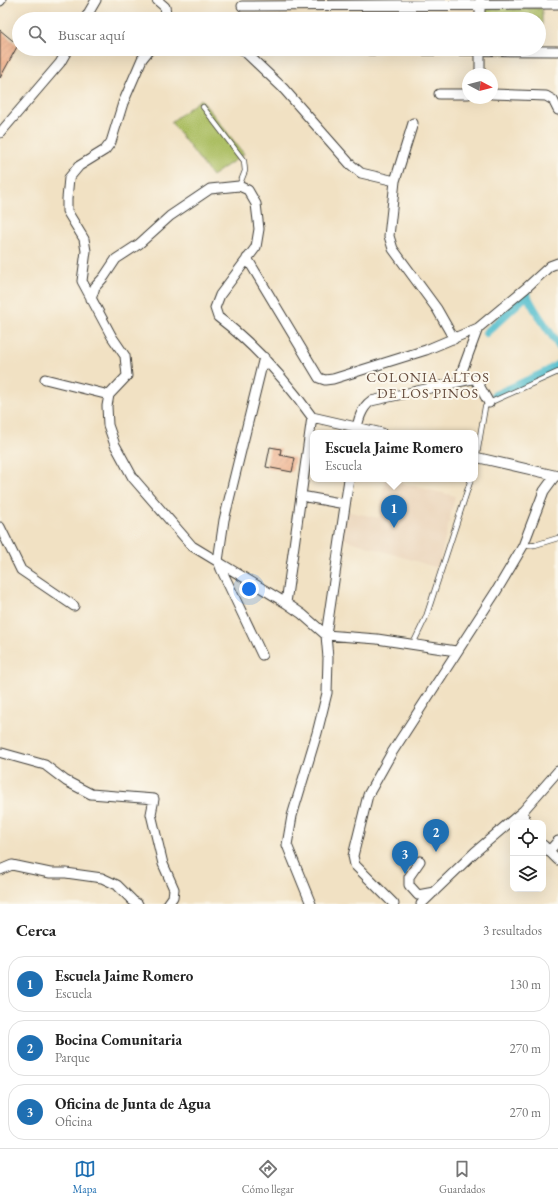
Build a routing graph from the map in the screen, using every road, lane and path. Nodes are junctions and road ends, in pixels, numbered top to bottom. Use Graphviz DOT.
graph roads {
  1 [pos="96,0"];
  2 [pos="157,0"];
  3 [pos="480,2"];
  4 [pos="558,4"];
  5 [pos="242,6"];
  6 [pos="89,12"];
  7 [pos="166,12"];
  8 [pos="546,51"];
  9 [pos="558,51"];
  10 [pos="64,56"];
  11 [pos="144,56"];
  12 [pos="249,56"];
  13 [pos="480,56"];
  14 [pos="480,68"];
  15 [pos="439,94"];
  16 [pos="462,94"];
  17 [pos="498,94"];
  18 [pos="204,107"];
  19 [pos="558,110"];
  20 [pos="413,123"];
  21 [pos="0,133"];
  22 [pos="395,181"];
  23 [pos="239,186"];
  24 [pos="247,258"];
  25 [pos="558,263"];
  26 [pos="91,299"];
  27 [pos="478,328"];
  28 [pos="454,340"];
  29 [pos="264,357"];
  30 [pos="558,372"];
  31 [pos="46,379"];
  32 [pos="458,382"];
  33 [pos="109,395"];
  34 [pos="488,403"];
  35 [pos="312,417"];
  36 [pos="310,430"];
  37 [pos="357,430"];
  38 [pos="310,431"];
  39 [pos="478,449"];
  40 [pos="478,461"];
  41 [pos="557,476"];
  42 [pos="349,482"];
  43 [pos="470,482"];
  44 [pos="301,496"];
  45 [pos="346,504"];
  46 [pos="0,527"];
  47 [pos="558,538"];
  48 [pos="523,546"];
  49 [pos="218,561"];
  50 [pos="286,603"];
  51 [pos="74,606"];
  52 [pos="326,635"];
  53 [pos="412,644"];
  54 [pos="456,651"];
  55 [pos="262,655"];
  56 [pos="2,753"];
  57 [pos="558,771"];
  58 [pos="523,811"];
  59 [pos="525,820"];
  60 [pos="558,841"];
  61 [pos="546,848"];
  62 [pos="420,860"];
  63 [pos="558,860"];
  64 [pos="0,870"];
  65 [pos="434,892"];
  66 [pos="138,904"];
  67 [pos="168,904"];
  68 [pos="311,904"];
  69 [pos="394,904"];
  70 [pos="422,904"];
  1 -- 6 [label="street"];
  2 -- 7 [label="street"];
  3 -- 4 [label="street"];
  3 -- 5 [label="street"];
  8 -- 9 [label="street"];
  10 -- 21 [label="street"];
  11 -- 26 [label="street"];
  12 -- 22 [label="street"];
  13 -- 14 [label="street"];
  15 -- 16 [label="street"];
  17 -- 19 [label="street"];
  18 -- 23 [label="lane"];
  20 -- 22 [label="street"];
  22 -- 28 [label="street"];
  23 -- 24 [label="street"];
  23 -- 26 [label="street"];
  24 -- 28 [label="street"];
  24 -- 29 [label="street"];
  25 -- 27 [label="street"];
  26 -- 33 [label="street"];
  27 -- 28 [label="street"];
  27 -- 32 [label="street"];
  29 -- 35 [label="street"];
  29 -- 49 [label="street"];
  30 -- 34 [label="lane"];
  31 -- 33 [label="street"];
  32 -- 34 [label="street"];
  32 -- 37 [label="street"];
  33 -- 49 [label="street"];
  34 -- 39 [label="lane"];
  35 -- 36 [label="street"];
  35 -- 37 [label="street"];
  38 -- 44 [label="street"];
  40 -- 41 [label="street"];
  41 -- 48 [label="street"];
  42 -- 45 [label="street"];
  43 -- 53 [label="lane"];
  44 -- 45 [label="street"];
  44 -- 50 [label="street"];
  45 -- 52 [label="street"];
  46 -- 51 [label="street"];
  47 -- 48 [label="lane"];
  48 -- 54 [label="street"];
  49 -- 50 [label="street"];
  49 -- 55 [label="street"];
  50 -- 52 [label="street"];
  52 -- 53 [label="street"];
  52 -- 68 [label="street"];
  53 -- 54 [label="street"];
  54 -- 69 [label="street"];
  56 -- 67 [label="street"];
  57 -- 58 [label="street"];
  58 -- 59 [label="street"];
  58 -- 65 [label="street"];
  60 -- 61 [label="street"];
  61 -- 63 [label="street"];
  62 -- 65 [label="street"];
  64 -- 66 [label="street"];
  65 -- 70 [label="street"];
}
